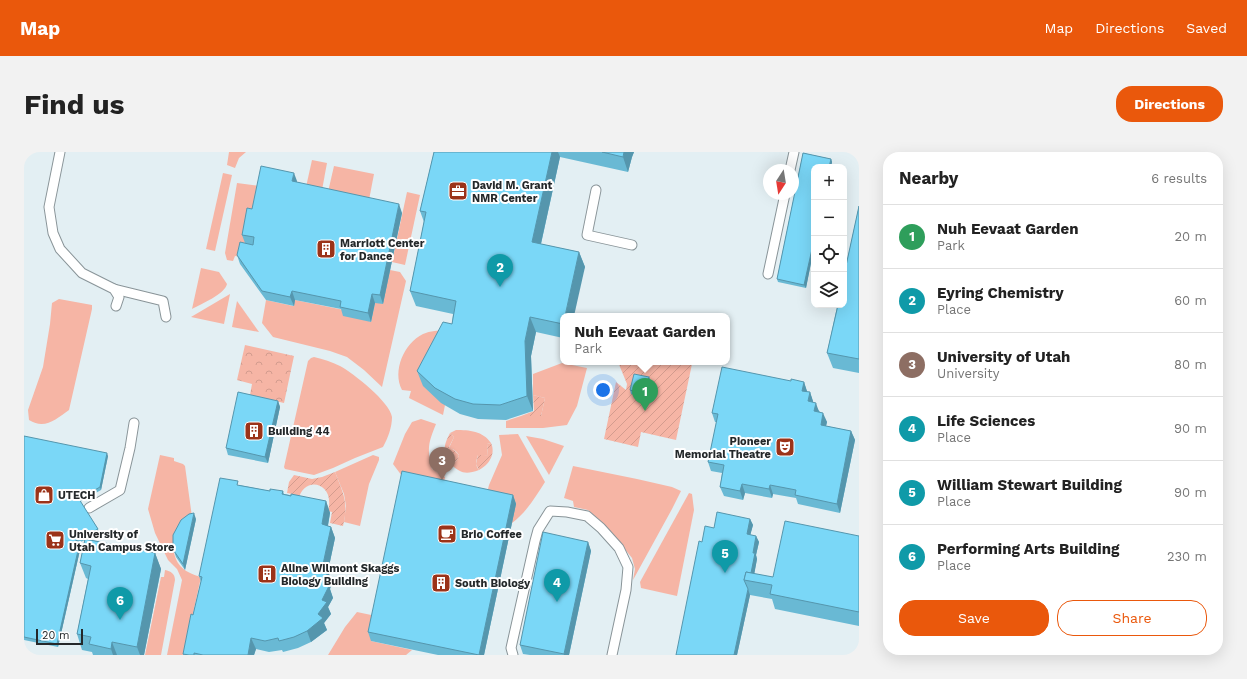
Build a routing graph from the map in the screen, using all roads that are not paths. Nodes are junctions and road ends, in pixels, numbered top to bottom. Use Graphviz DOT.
graph roads {
  1 [pos="60,152"];
  2 [pos="794,152"];
  3 [pos="791,164"];
  4 [pos="596,190"];
  5 [pos="784,200"];
  6 [pos="632,246"];
  7 [pos="768,274"];
  8 [pos="114,289"];
  9 [pos="116,306"];
  10 [pos="166,317"];
  11 [pos="134,423"];
  12 [pos="89,508"];
  13 [pos="513,655"];
  14 [pos="612,655"];
  1 -- 8 [label="lane"];
  2 -- 3 [label="lane"];
  4 -- 6 [label="lane"];
  5 -- 7 [label="lane"];
  8 -- 9 [label="lane"];
  8 -- 10 [label="lane"];
  11 -- 12 [label="lane"];
  13 -- 14 [label="lane"];
}
